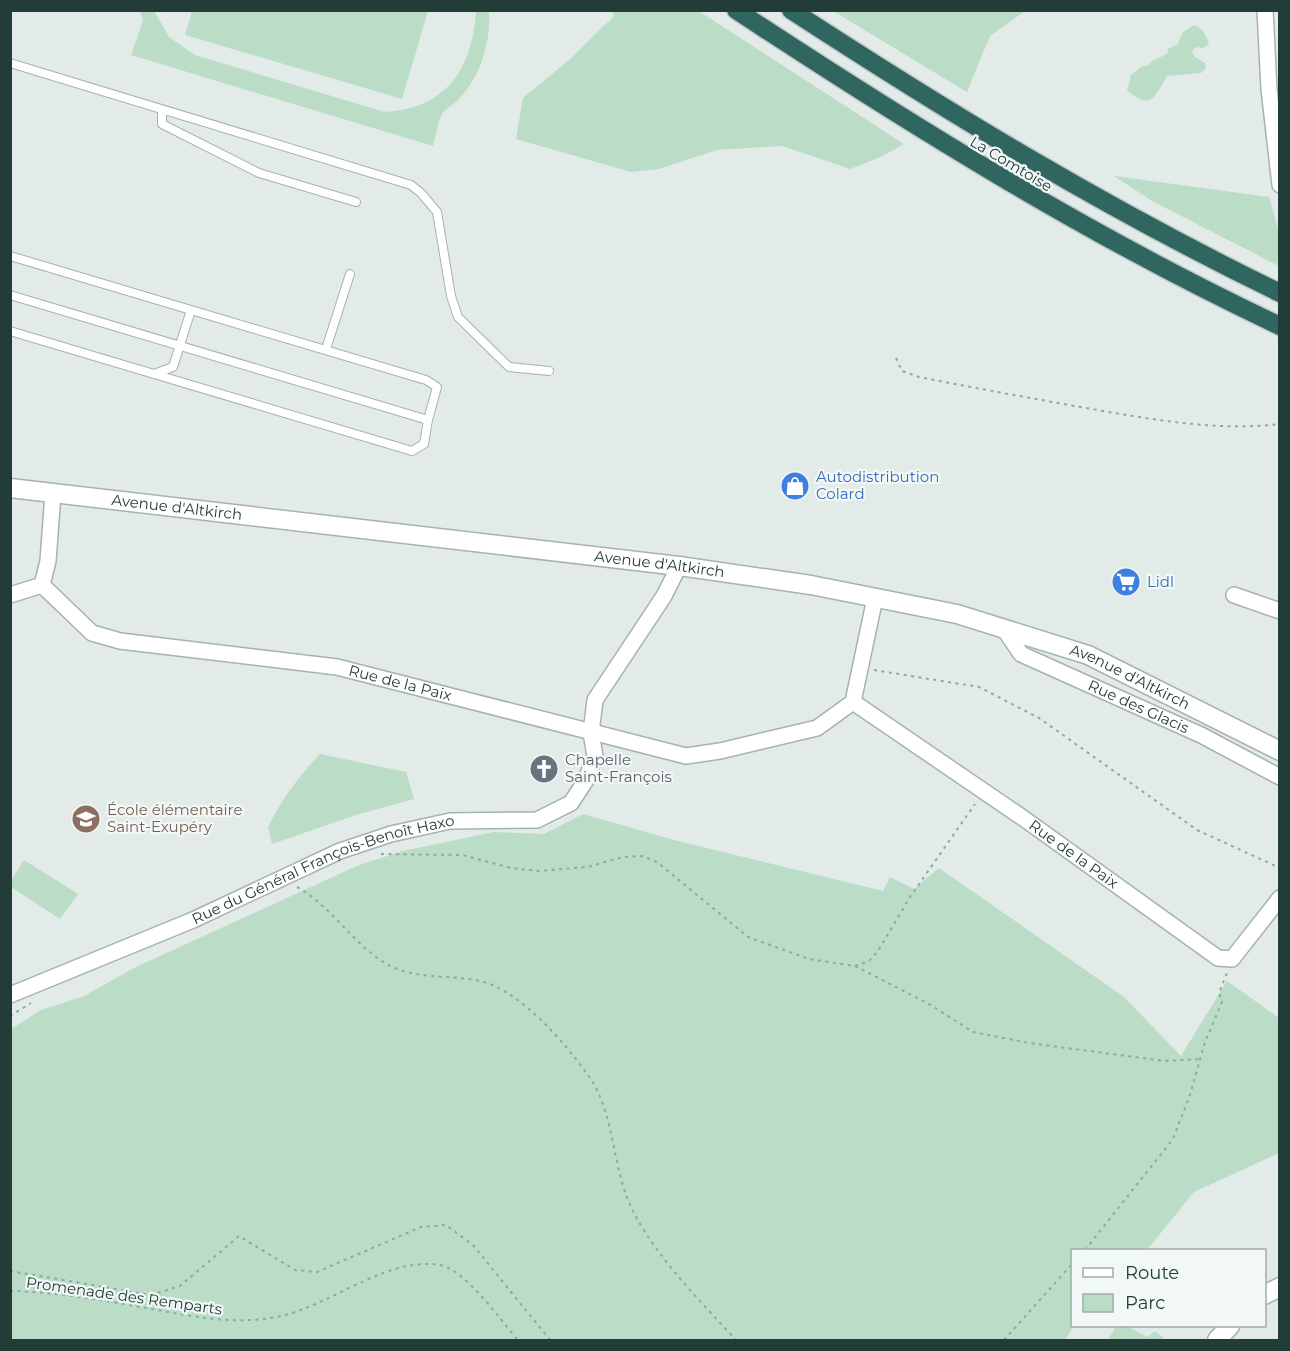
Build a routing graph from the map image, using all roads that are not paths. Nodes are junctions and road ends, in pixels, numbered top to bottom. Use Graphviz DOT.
graph roads {
  1 [pos="736,10"];
  2 [pos="791,10"];
  3 [pos="1265,10"];
  4 [pos="10,63"];
  5 [pos="162,110"];
  6 [pos="1280,184"];
  7 [pos="356,201"];
  8 [pos="10,256"];
  9 [pos="350,274"];
  10 [pos="1280,293"];
  11 [pos="10,295"];
  12 [pos="191,310"];
  13 [pos="1280,326"];
  14 [pos="10,331"];
  15 [pos="180,345"];
  16 [pos="326,349"];
  17 [pos="549,371"];
  18 [pos="154,374"];
  19 [pos="428,420"];
  20 [pos="10,488"];
  21 [pos="53,494"];
  22 [pos="679,566"];
  23 [pos="42,585"];
  24 [pos="10,595"];
  25 [pos="1234,596"];
  26 [pos="875,598"];
  27 [pos="1280,611"];
  28 [pos="1004,629"];
  29 [pos="853,702"];
  30 [pos="591,733"];
  31 [pos="1280,751"];
  32 [pos="1280,777"];
  33 [pos="1280,898"];
  34 [pos="10,995"];
  35 [pos="1280,1287"];
  36 [pos="1266,1294"];
  37 [pos="1229,1327"];
  38 [pos="1217,1341"];
  1 -- 13 [label="highway, La Comtoise"];
  2 -- 10 [label="highway, La Comtoise"];
  3 -- 6 [label="street"];
  4 -- 5 [label="lane"];
  5 -- 7 [label="lane"];
  5 -- 17 [label="lane"];
  8 -- 12 [label="lane"];
  9 -- 16 [label="lane"];
  11 -- 15 [label="lane"];
  12 -- 15 [label="lane"];
  12 -- 16 [label="lane"];
  14 -- 18 [label="lane"];
  15 -- 18 [label="lane"];
  15 -- 19 [label="lane"];
  16 -- 19 [label="lane"];
  18 -- 19 [label="lane"];
  20 -- 21 [label="street, Avenue d'Altkirch"];
  21 -- 22 [label="street, Avenue d'Altkirch"];
  21 -- 23 [label="street"];
  22 -- 26 [label="street, Avenue d'Altkirch"];
  22 -- 30 [label="street, Rue du Général François-Benoît Haxo"];
  23 -- 24 [label="street"];
  23 -- 30 [label="street, Rue de la Paix"];
  25 -- 27 [label="street"];
  26 -- 28 [label="street, Avenue d'Altkirch"];
  26 -- 29 [label="street"];
  28 -- 31 [label="street, Avenue d'Altkirch"];
  28 -- 32 [label="street, Rue des Glacis"];
  29 -- 30 [label="street, Rue de la Paix"];
  29 -- 33 [label="street, Rue de la Paix"];
  30 -- 34 [label="street, Rue du Général François-Benoît Haxo"];
  35 -- 36 [label="street"];
  37 -- 38 [label="street"];
}
